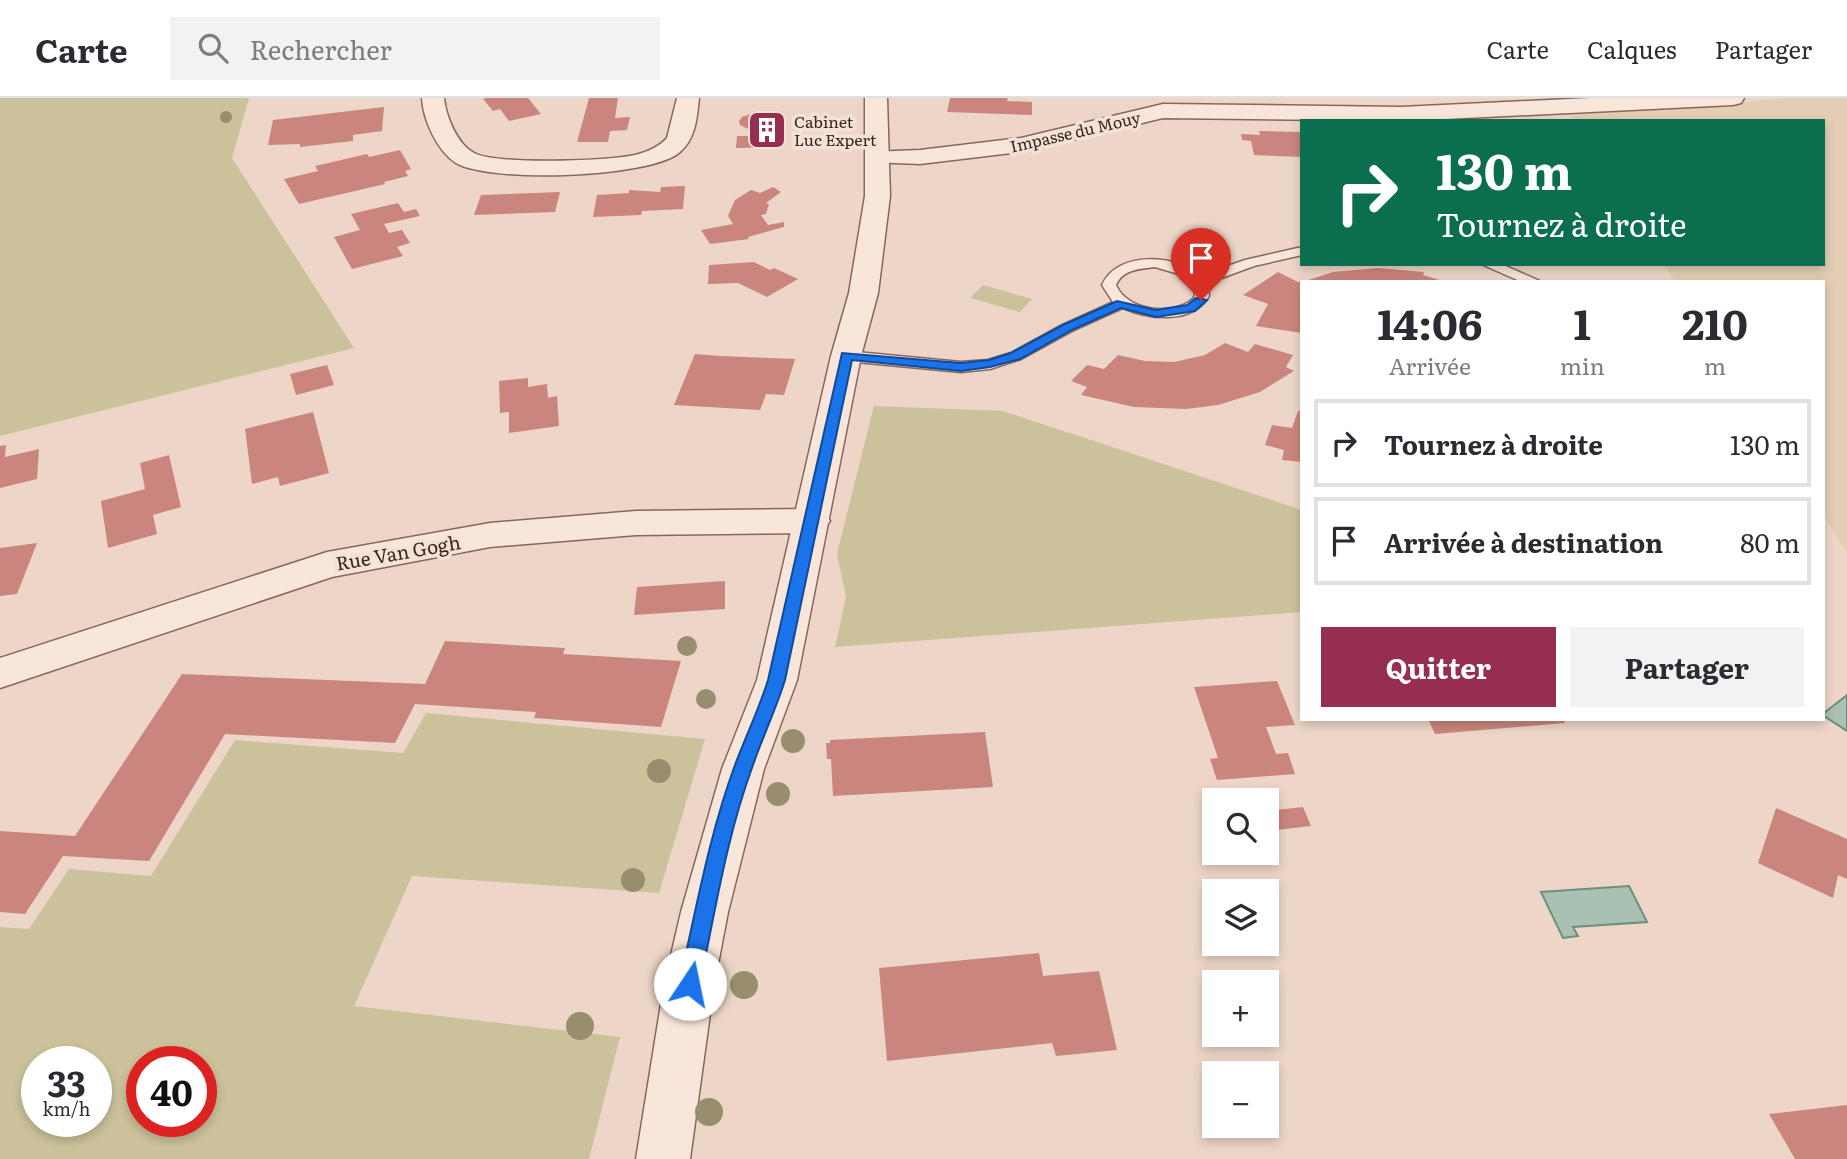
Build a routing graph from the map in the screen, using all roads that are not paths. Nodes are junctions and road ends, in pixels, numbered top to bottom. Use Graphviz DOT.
graph roads {
  1 [pos="433,98"];
  2 [pos="688,98"];
  3 [pos="876,98"];
  4 [pos="1733,98"];
  5 [pos="879,157"];
  6 [pos="1300,251"];
  7 [pos="1493,266"];
  8 [pos="1530,280"];
  9 [pos="1199,281"];
  10 [pos="1121,304"];
  11 [pos="846,356"];
  12 [pos="812,521"];
  13 [pos="0,673"];
  14 [pos="663,1159"];
  1 -- 2 [label="street"];
  3 -- 5 [label="street"];
  4 -- 5 [label="street, Impasse du Mouy"];
  5 -- 11 [label="street"];
  6 -- 9 [label="lane"];
  7 -- 8 [label="lane"];
  9 -- 10 [label="lane"];
  9 -- 10 [label="lane"];
  10 -- 11 [label="lane"];
  11 -- 12 [label="street"];
  12 -- 13 [label="street, Rue Van Gogh"];
  12 -- 14 [label="street"];
}
